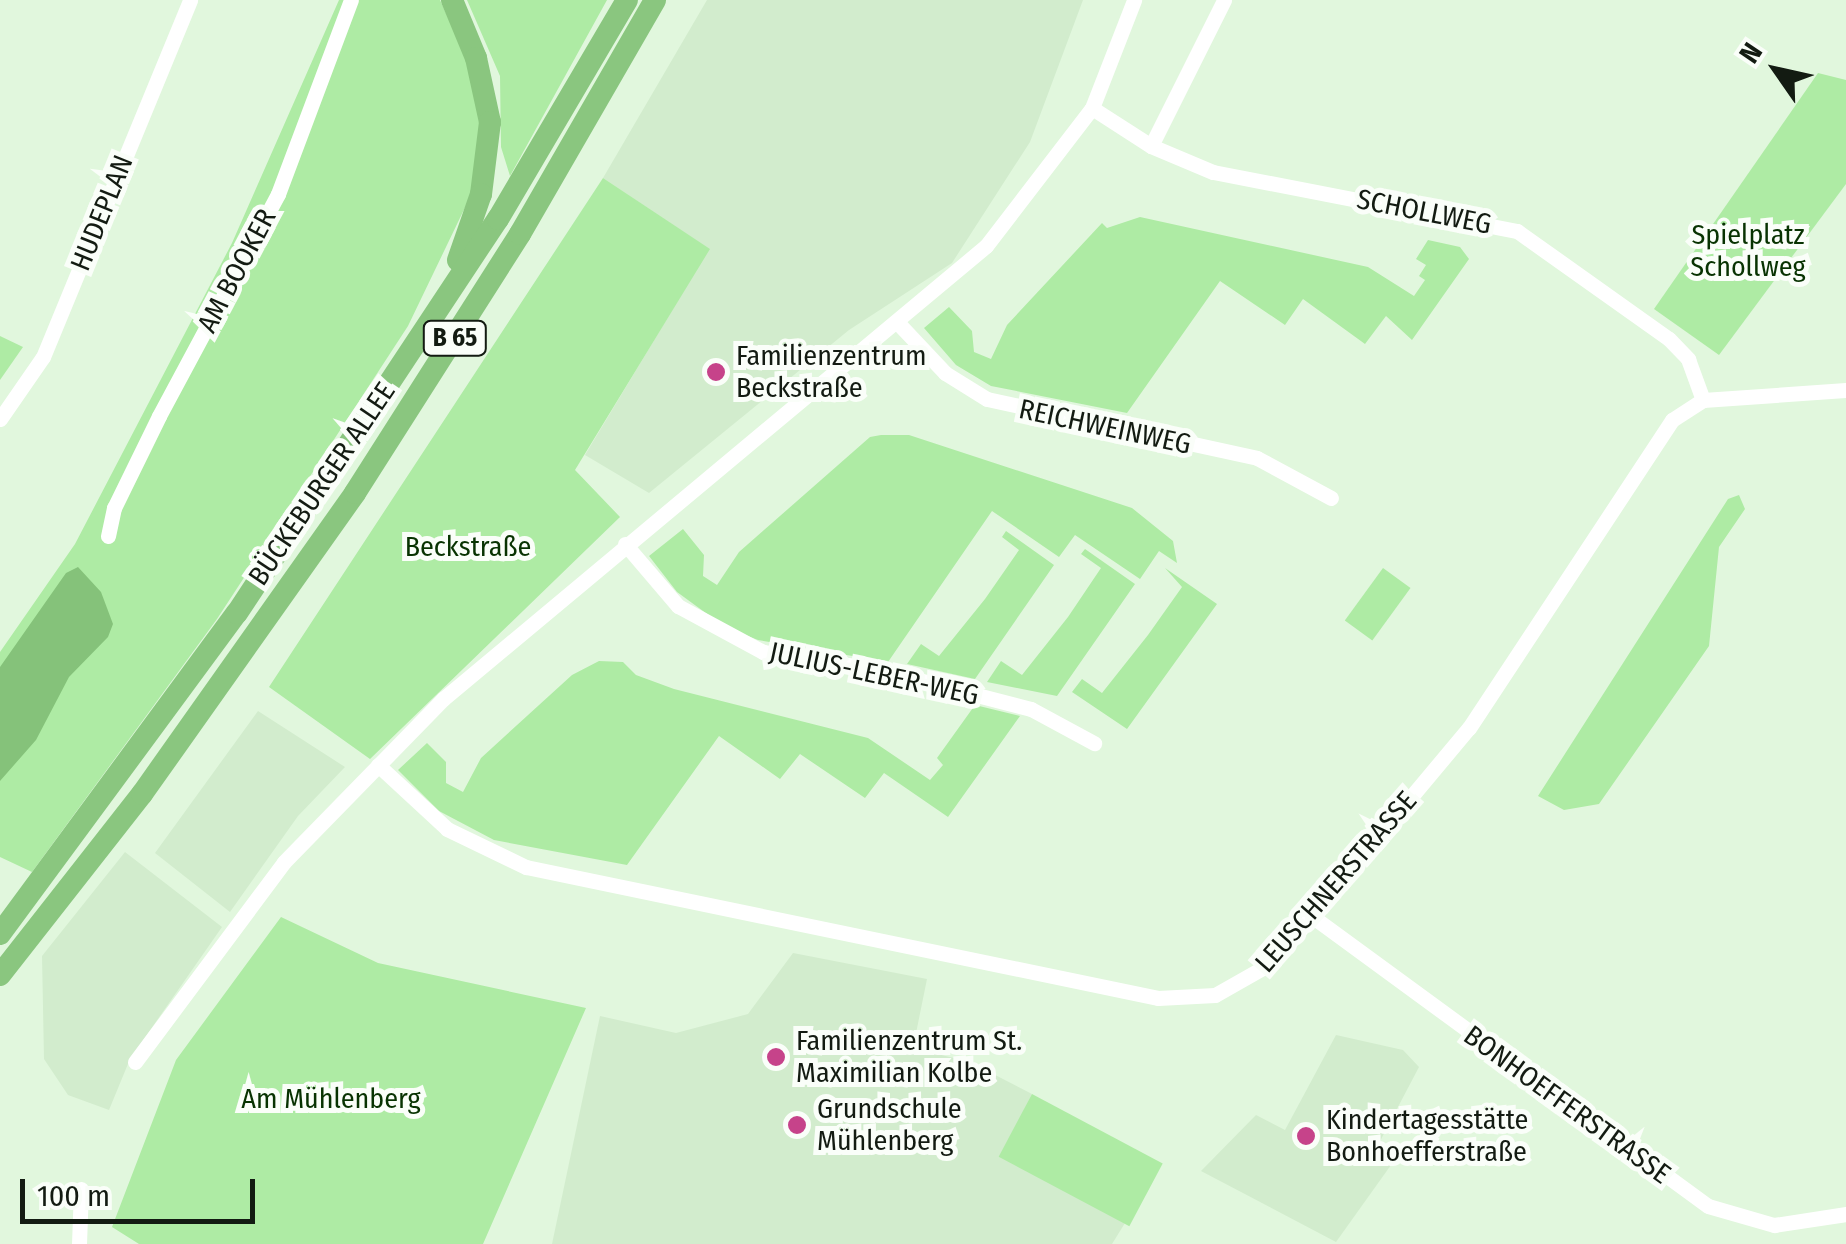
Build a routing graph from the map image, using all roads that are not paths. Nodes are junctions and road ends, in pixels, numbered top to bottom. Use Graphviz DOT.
graph roads {
  1 [pos="190,0"];
  2 [pos="352,0"];
  3 [pos="452,0"];
  4 [pos="627,0"];
  5 [pos="656,0"];
  6 [pos="1134,0"];
  7 [pos="1224,0"];
  8 [pos="1092,108"];
  9 [pos="1151,146"];
  10 [pos="898,322"];
  11 [pos="429,326"];
  12 [pos="1846,390"];
  13 [pos="1703,400"];
  14 [pos="0,419"];
  15 [pos="1331,498"];
  16 [pos="108,536"];
  17 [pos="625,544"];
  18 [pos="1094,743"];
  19 [pos="378,765"];
  20 [pos="1313,917"];
  21 [pos="0,934"];
  22 [pos="0,975"];
  23 [pos="135,1062"];
  24 [pos="81,1189"];
  25 [pos="1846,1214"];
  26 [pos="79,1242"];
  1 -- 14 [label="street, HUDEPLAN"];
  2 -- 16 [label="street, AM BOOKER"];
  3 -- 11 [label="highway"];
  4 -- 11 [label="highway, BÜCKEBURGER ALLEE / B 65"];
  5 -- 22 [label="highway, BÜCKEBURGER ALLEE / B 65"];
  6 -- 8 [label="street"];
  7 -- 9 [label="street"];
  8 -- 9 [label="street, SCHOLLWEG"];
  8 -- 10 [label="street"];
  9 -- 13 [label="street, SCHOLLWEG"];
  10 -- 15 [label="street, REICHWEINWEG"];
  10 -- 17 [label="street"];
  11 -- 21 [label="highway, BÜCKEBURGER ALLEE / B 65"];
  12 -- 13 [label="street"];
  13 -- 20 [label="street, LEUSCHNERSTRASSE"];
  17 -- 18 [label="street, JULIUS-LEBER-WEG"];
  17 -- 19 [label="street"];
  19 -- 20 [label="street, LEUSCHNERSTRASSE"];
  19 -- 23 [label="street"];
  20 -- 25 [label="street, BONHOEFFERSTRASSE"];
  24 -- 26 [label="street"];
}
